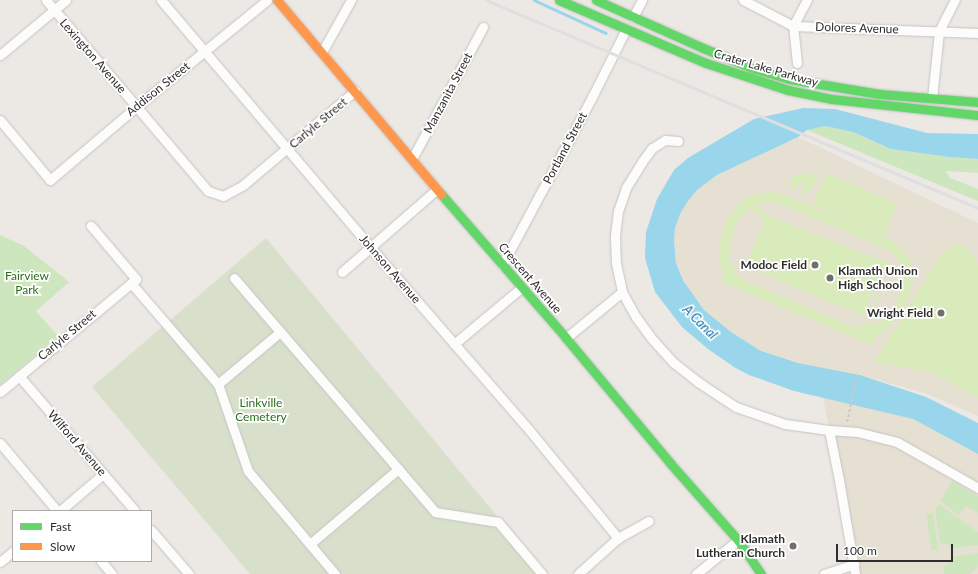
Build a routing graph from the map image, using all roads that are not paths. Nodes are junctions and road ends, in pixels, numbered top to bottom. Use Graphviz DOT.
graph roads {
  1 [pos="46,0"];
  2 [pos="66,0"];
  3 [pos="161,0"];
  4 [pos="267,0"];
  5 [pos="277,0"];
  6 [pos="350,0"];
  7 [pos="559,0"];
  8 [pos="596,0"];
  9 [pos="642,0"];
  10 [pos="742,0"];
  11 [pos="807,0"];
  12 [pos="955,0"];
  13 [pos="54,10"];
  14 [pos="633,17"];
  15 [pos="793,26"];
  16 [pos="483,27"];
  17 [pos="626,29"];
  18 [pos="939,31"];
  19 [pos="978,33"];
  20 [pos="703,48"];
  21 [pos="204,52"];
  22 [pos="322,52"];
  23 [pos="0,55"];
  24 [pos="797,63"];
  25 [pos="355,91"];
  26 [pos="932,98"];
  27 [pos="978,102"];
  28 [pos="136,107"];
  29 [pos="978,115"];
  30 [pos="0,120"];
  31 [pos="678,141"];
  32 [pos="287,148"];
  33 [pos="412,160"];
  34 [pos="437,189"];
  35 [pos="223,196"];
  36 [pos="91,226"];
  37 [pos="371,248"];
  38 [pos="502,265"];
  39 [pos="342,272"];
  40 [pos="234,278"];
  41 [pos="133,281"];
  42 [pos="521,288"];
  43 [pos="622,292"];
  44 [pos="280,332"];
  45 [pos="566,338"];
  46 [pos="454,344"];
  47 [pos="19,376"];
  48 [pos="218,384"];
  49 [pos="0,392"];
  50 [pos="829,430"];
  51 [pos="0,443"];
  52 [pos="398,469"];
  53 [pos="103,474"];
  54 [pos="978,488"];
  55 [pos="57,510"];
  56 [pos="59,510"];
  57 [pos="134,510"];
  58 [pos="649,521"];
  59 [pos="152,531"];
  60 [pos="618,538"];
  61 [pos="738,540"];
  62 [pos="310,544"];
  63 [pos="12,552"];
  64 [pos="0,562"];
  65 [pos="102,562"];
  66 [pos="854,569"];
  67 [pos="185,573"];
  68 [pos="112,574"];
  69 [pos="335,574"];
  70 [pos="542,574"];
  71 [pos="578,574"];
  72 [pos="696,574"];
  73 [pos="761,574"];
  74 [pos="824,574"];
  1 -- 13 [label="street, Lexington Avenue"];
  2 -- 13 [label="street"];
  3 -- 21 [label="street, Johnson Avenue"];
  4 -- 21 [label="street, Addison Street"];
  5 -- 22 [label="main road, Crescent Avenue"];
  6 -- 22 [label="street"];
  7 -- 17 [label="main road, Crater Lake Parkway"];
  8 -- 14 [label="main road, Crater Lake Parkway"];
  9 -- 14 [label="street"];
  10 -- 15 [label="street, Dolores Avenue"];
  11 -- 15 [label="street"];
  12 -- 18 [label="street"];
  13 -- 23 [label="street"];
  13 -- 28 [label="street, Lexington Avenue"];
  14 -- 20 [label="main road, Crater Lake Parkway"];
  15 -- 18 [label="street, Dolores Avenue"];
  15 -- 24 [label="street"];
  16 -- 33 [label="street, Manzanita Street"];
  17 -- 20 [label="main road"];
  17 -- 29 [label="main road, Crater Lake Parkway"];
  17 -- 38 [label="street, Portland Street"];
  18 -- 19 [label="street, Dolores Avenue"];
  18 -- 26 [label="street"];
  20 -- 26 [label="main road, Crater Lake Parkway"];
  21 -- 28 [label="street, Addison Street"];
  21 -- 32 [label="street, Johnson Avenue"];
  22 -- 25 [label="main road, Crescent Avenue"];
  25 -- 32 [label="street, Carlyle Street"];
  25 -- 33 [label="main road, Crescent Avenue"];
  26 -- 27 [label="main road, Crater Lake Parkway"];
  28 -- 30 [label="street, Addison Street"];
  28 -- 35 [label="street, Lexington Avenue"];
  31 -- 43 [label="street"];
  32 -- 35 [label="street, Carlyle Street"];
  32 -- 37 [label="street, Johnson Avenue"];
  33 -- 34 [label="main road, Crescent Avenue"];
  34 -- 37 [label="street"];
  34 -- 38 [label="main road, Crescent Avenue"];
  36 -- 41 [label="street"];
  37 -- 39 [label="street"];
  37 -- 46 [label="street, Johnson Avenue"];
  38 -- 42 [label="main road, Crescent Avenue"];
  40 -- 44 [label="street"];
  41 -- 47 [label="street, Carlyle Street"];
  41 -- 48 [label="street"];
  42 -- 45 [label="main road, Crescent Avenue"];
  42 -- 46 [label="street"];
  43 -- 45 [label="street"];
  43 -- 50 [label="street"];
  44 -- 48 [label="street"];
  44 -- 52 [label="street"];
  45 -- 61 [label="main road, Crescent Avenue"];
  46 -- 60 [label="street, Johnson Avenue"];
  47 -- 49 [label="street, Carlyle Street"];
  47 -- 53 [label="street, Wilford Avenue"];
  48 -- 62 [label="street"];
  50 -- 54 [label="street"];
  50 -- 66 [label="street"];
  51 -- 55 [label="street"];
  52 -- 62 [label="street"];
  52 -- 70 [label="street"];
  53 -- 56 [label="street"];
  53 -- 57 [label="street, Wilford Avenue"];
  58 -- 60 [label="street"];
  59 -- 67 [label="street"];
  60 -- 71 [label="street"];
  61 -- 72 [label="street"];
  61 -- 73 [label="main road, Crescent Avenue"];
  62 -- 69 [label="street"];
  63 -- 64 [label="street"];
  65 -- 68 [label="street"];
  66 -- 74 [label="street"];
}
